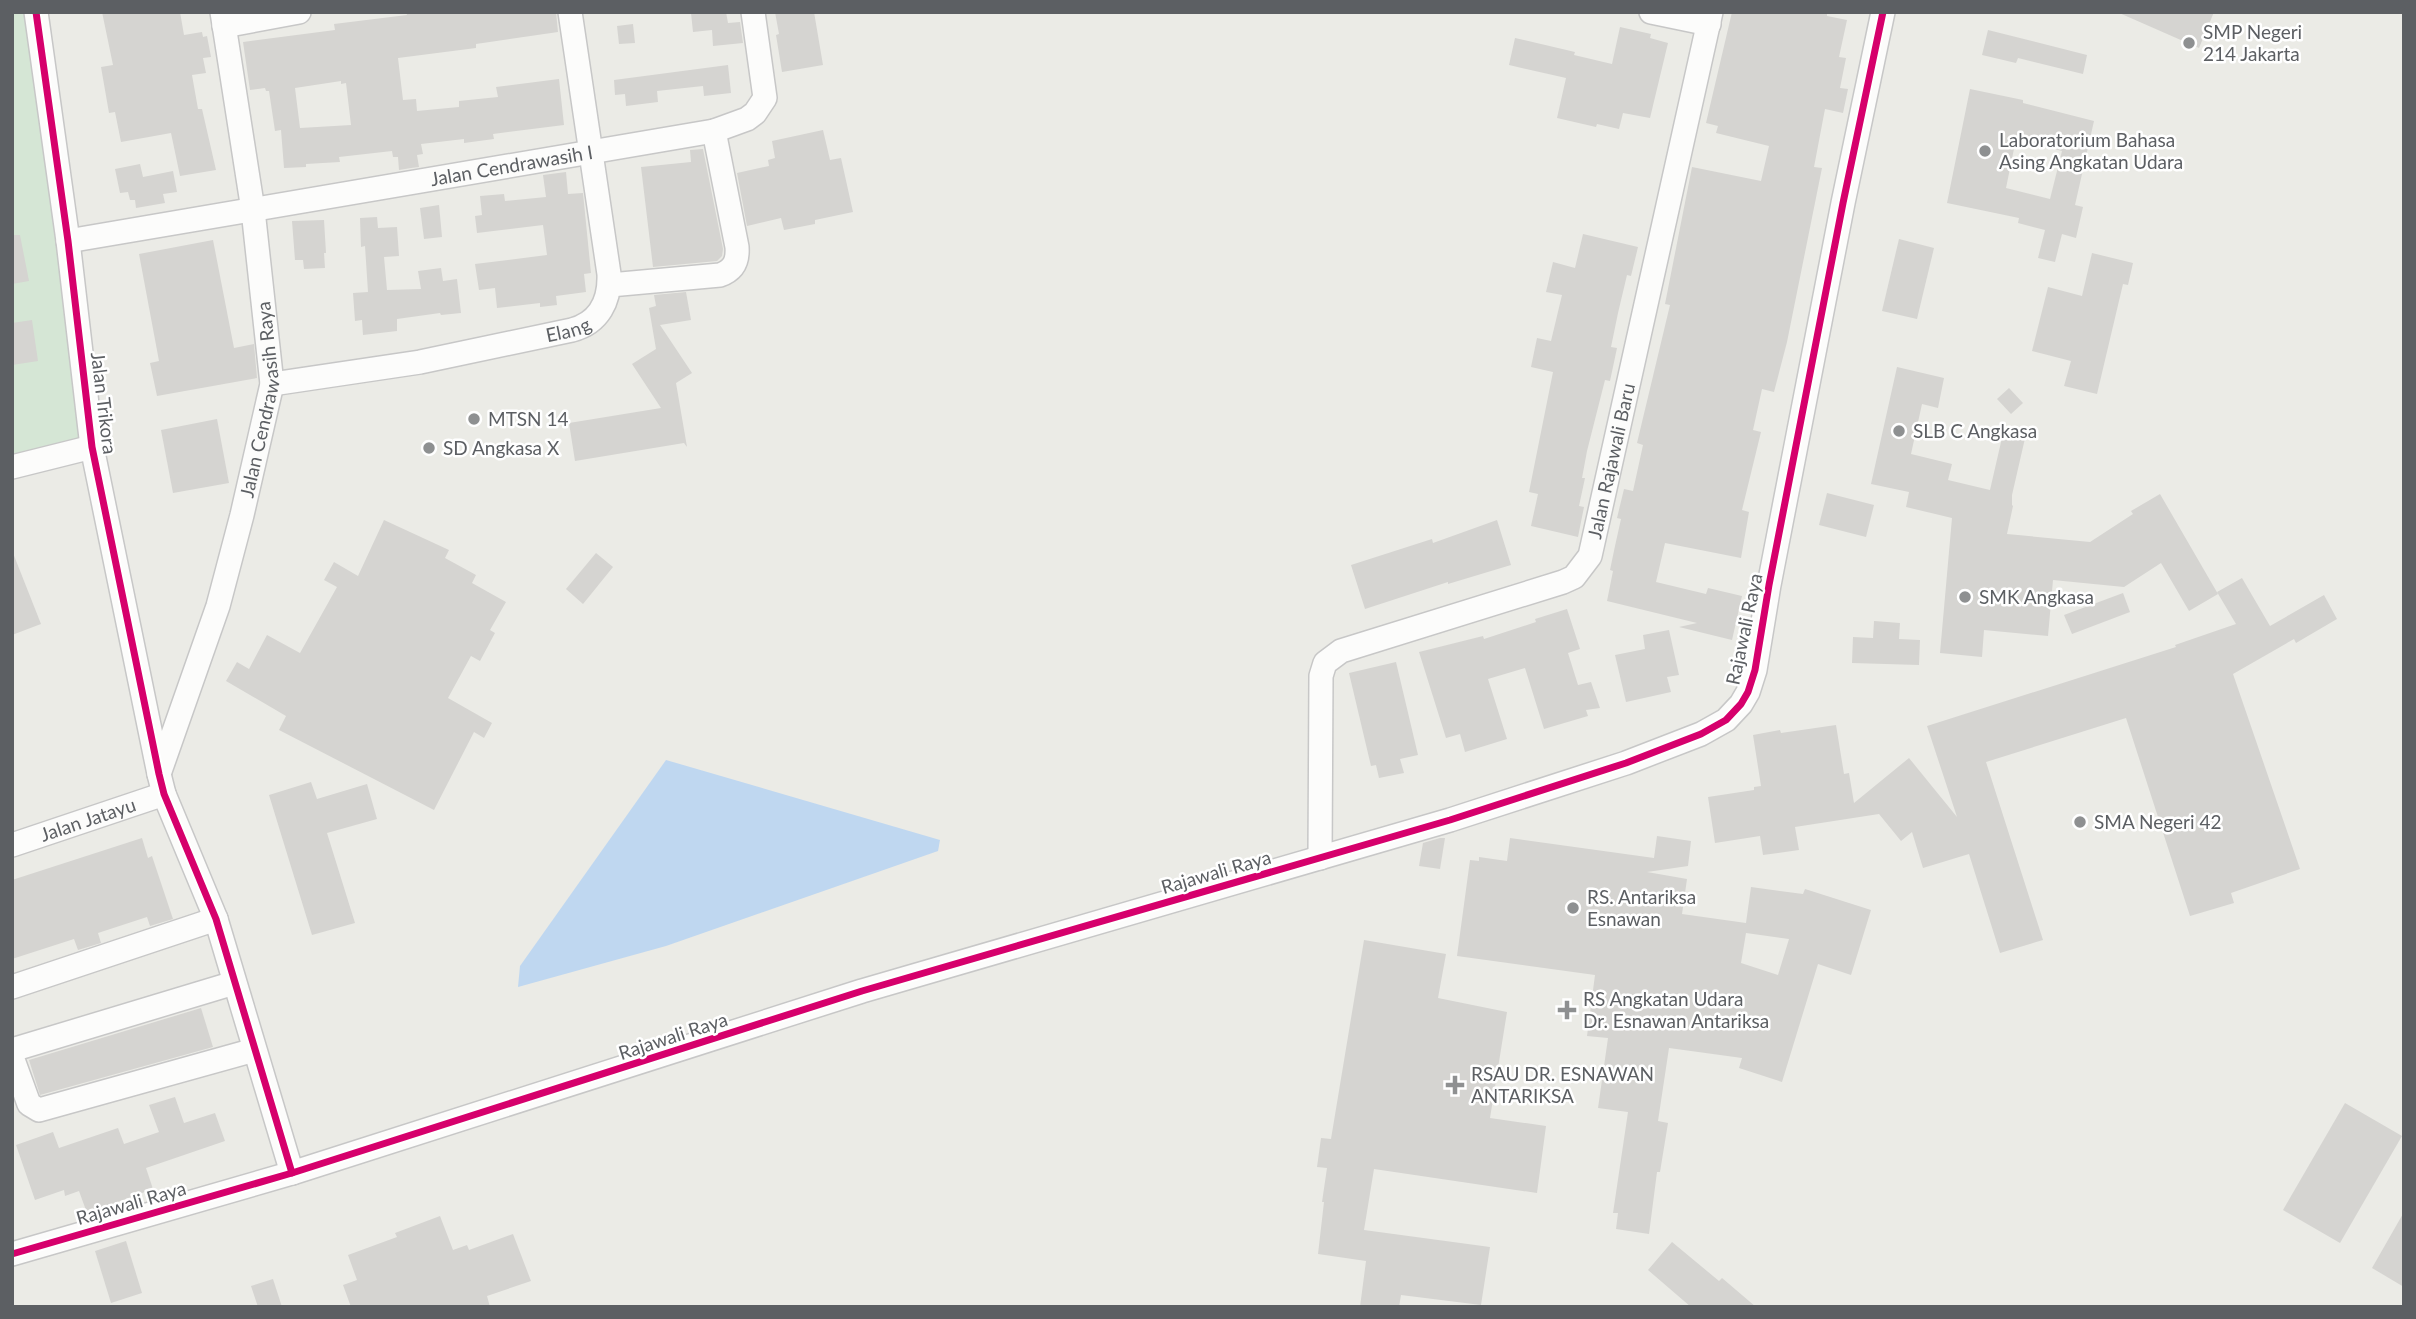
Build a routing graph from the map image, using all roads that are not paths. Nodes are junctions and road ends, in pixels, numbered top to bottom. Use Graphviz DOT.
graph roads {
  1 [pos="36,12"];
  2 [pos="299,12"];
  3 [pos="570,12"];
  4 [pos="753,12"];
  5 [pos="1651,12"];
  6 [pos="1883,12"];
  7 [pos="1710,18"];
  8 [pos="223,19"];
  9 [pos="714,131"];
  10 [pos="592,153"];
  11 [pos="253,210"];
  12 [pos="68,242"];
  13 [pos="610,285"];
  14 [pos="272,384"];
  15 [pos="92,447"];
  16 [pos="12,467"];
  17 [pos="161,784"];
  18 [pos="12,845"];
  19 [pos="1320,858"];
  20 [pos="216,919"];
  21 [pos="234,983"];
  22 [pos="12,987"];
  23 [pos="12,1050"];
  24 [pos="254,1050"];
  25 [pos="12,1057"];
  26 [pos="292,1173"];
  27 [pos="12,1254"];
  1 -- 12 [label="street, Jalan Trikora"];
  2 -- 8 [label="street"];
  3 -- 10 [label="street"];
  4 -- 9 [label="street, Jalan Cendrawasih I"];
  5 -- 7 [label="street"];
  6 -- 19 [label="street, Rajawali Raya"];
  7 -- 19 [label="street, Jalan Rajawali Baru"];
  8 -- 11 [label="street, Jalan Cendrawasih Raya"];
  9 -- 10 [label="street, Jalan Cendrawasih I"];
  9 -- 13 [label="street"];
  10 -- 11 [label="street, Jalan Cendrawasih I"];
  10 -- 13 [label="street"];
  11 -- 12 [label="street, Jalan Cendrawasih I"];
  11 -- 14 [label="street, Jalan Cendrawasih Raya"];
  12 -- 15 [label="street, Jalan Trikora"];
  13 -- 14 [label="street, Elang"];
  14 -- 17 [label="street, Jalan Cendrawasih Raya"];
  15 -- 16 [label="street"];
  15 -- 17 [label="street, Jalan Trikora"];
  17 -- 18 [label="street, Jalan Jatayu"];
  17 -- 20 [label="street, Jalan Trikora"];
  19 -- 26 [label="street, Rajawali Raya"];
  20 -- 21 [label="street, Jalan Trikora"];
  20 -- 22 [label="street"];
  21 -- 23 [label="street"];
  21 -- 24 [label="street, Jalan Trikora"];
  24 -- 25 [label="street"];
  24 -- 26 [label="street, Jalan Trikora"];
  26 -- 27 [label="street, Rajawali Raya"];
}
